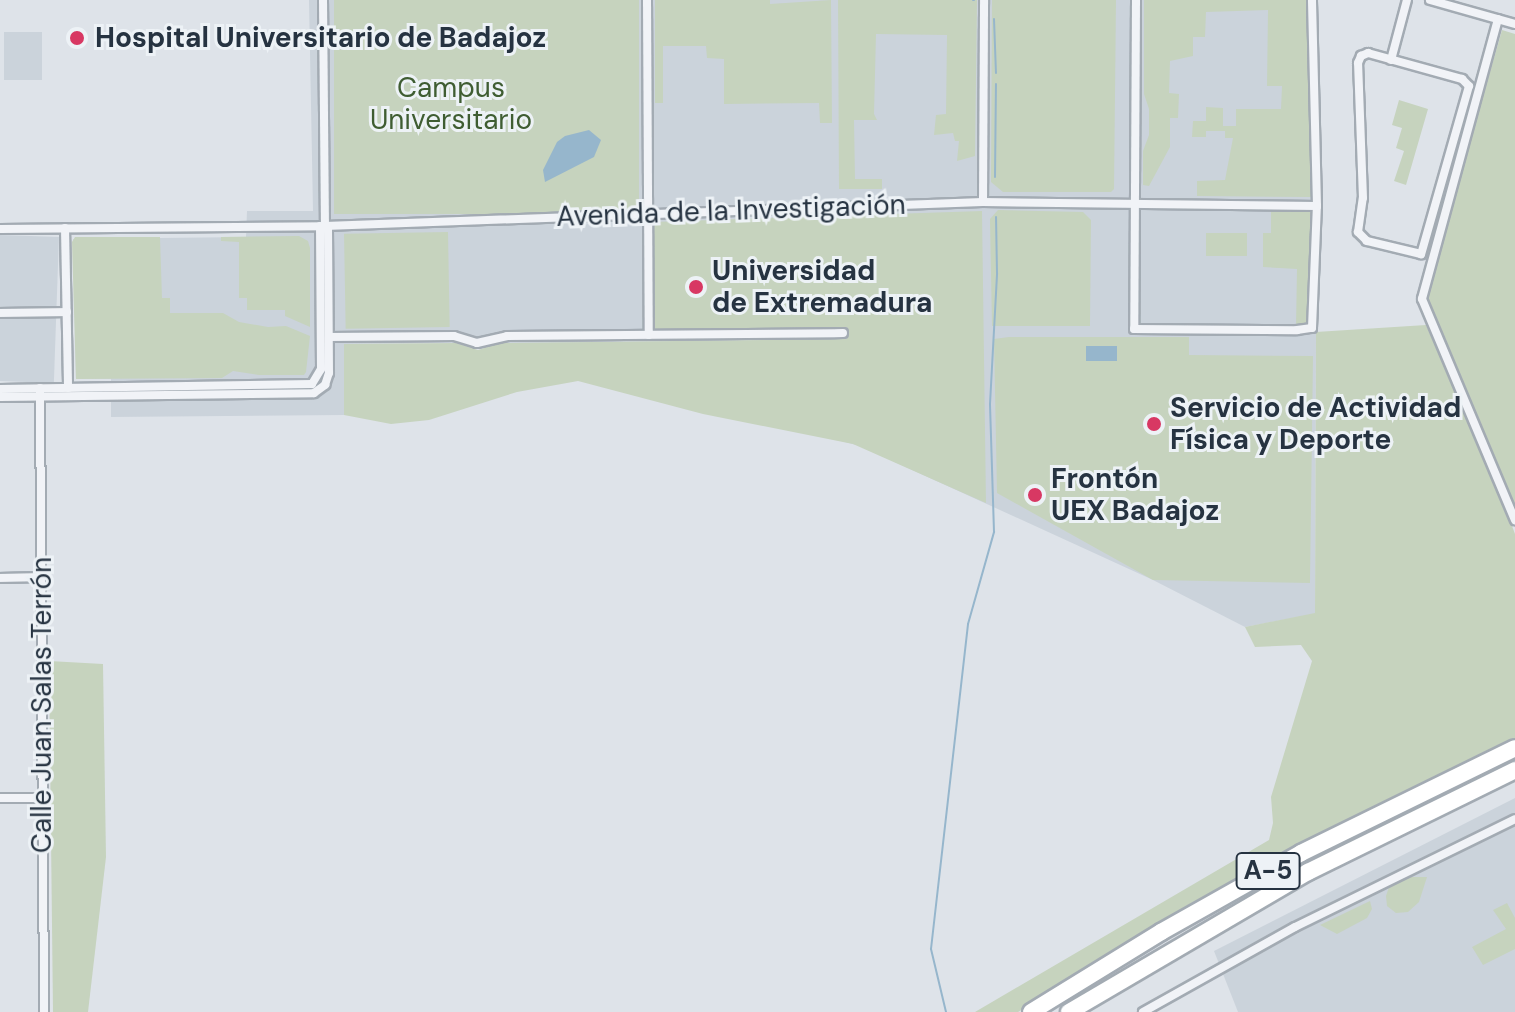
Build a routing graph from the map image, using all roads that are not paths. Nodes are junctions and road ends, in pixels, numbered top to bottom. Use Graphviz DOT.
graph roads {
  1 [pos="323,0"];
  2 [pos="647,0"];
  3 [pos="984,0"];
  4 [pos="1136,0"];
  5 [pos="1312,0"];
  6 [pos="1407,0"];
  7 [pos="1430,0"];
  8 [pos="1498,19"];
  9 [pos="1515,24"];
  10 [pos="1391,60"];
  11 [pos="983,202"];
  12 [pos="1135,203"];
  13 [pos="1317,206"];
  14 [pos="648,214"];
  15 [pos="324,226"];
  16 [pos="65,228"];
  17 [pos="0,229"];
  18 [pos="67,312"];
  19 [pos="0,313"];
  20 [pos="843,333"];
  21 [pos="649,335"];
  22 [pos="329,337"];
  23 [pos="68,388"];
  24 [pos="0,389"];
  25 [pos="40,393"];
  26 [pos="0,397"];
  27 [pos="1515,520"];
  28 [pos="41,577"];
  29 [pos="0,578"];
  30 [pos="1515,748"];
  31 [pos="1515,770"];
  32 [pos="0,798"];
  33 [pos="43,798"];
  34 [pos="1515,819"];
  35 [pos="44,1012"];
  36 [pos="1031,1012"];
  37 [pos="1069,1012"];
  38 [pos="1143,1012"];
  1 -- 15 [label="street"];
  2 -- 14 [label="street"];
  3 -- 11 [label="street"];
  4 -- 12 [label="street"];
  5 -- 13 [label="street"];
  6 -- 10 [label="street"];
  7 -- 8 [label="street"];
  8 -- 9 [label="street"];
  8 -- 27 [label="street"];
  10 -- 10 [label="street"];
  11 -- 12 [label="street, Avenida de la Investigación"];
  11 -- 14 [label="street, Avenida de la Investigación"];
  12 -- 13 [label="street, Avenida de la Investigación"];
  12 -- 13 [label="street"];
  14 -- 15 [label="street, Avenida de la Investigación"];
  14 -- 21 [label="street"];
  15 -- 16 [label="street, Avenida de la Investigación"];
  15 -- 22 [label="street"];
  15 -- 23 [label="street"];
  16 -- 17 [label="street, Avenida de la Investigación"];
  16 -- 18 [label="street"];
  18 -- 19 [label="street"];
  18 -- 23 [label="street"];
  20 -- 21 [label="street"];
  21 -- 22 [label="street"];
  22 -- 25 [label="street"];
  23 -- 25 [label="street"];
  24 -- 25 [label="street"];
  25 -- 26 [label="street"];
  25 -- 28 [label="street, Calle Juan Salas Terrón"];
  28 -- 29 [label="street"];
  28 -- 33 [label="street, Calle Juan Salas Terrón"];
  30 -- 36 [label="highway, A-5"];
  31 -- 37 [label="highway, A-5"];
  32 -- 33 [label="street"];
  33 -- 35 [label="street, Calle Juan Salas Terrón"];
  34 -- 38 [label="street"];
}
